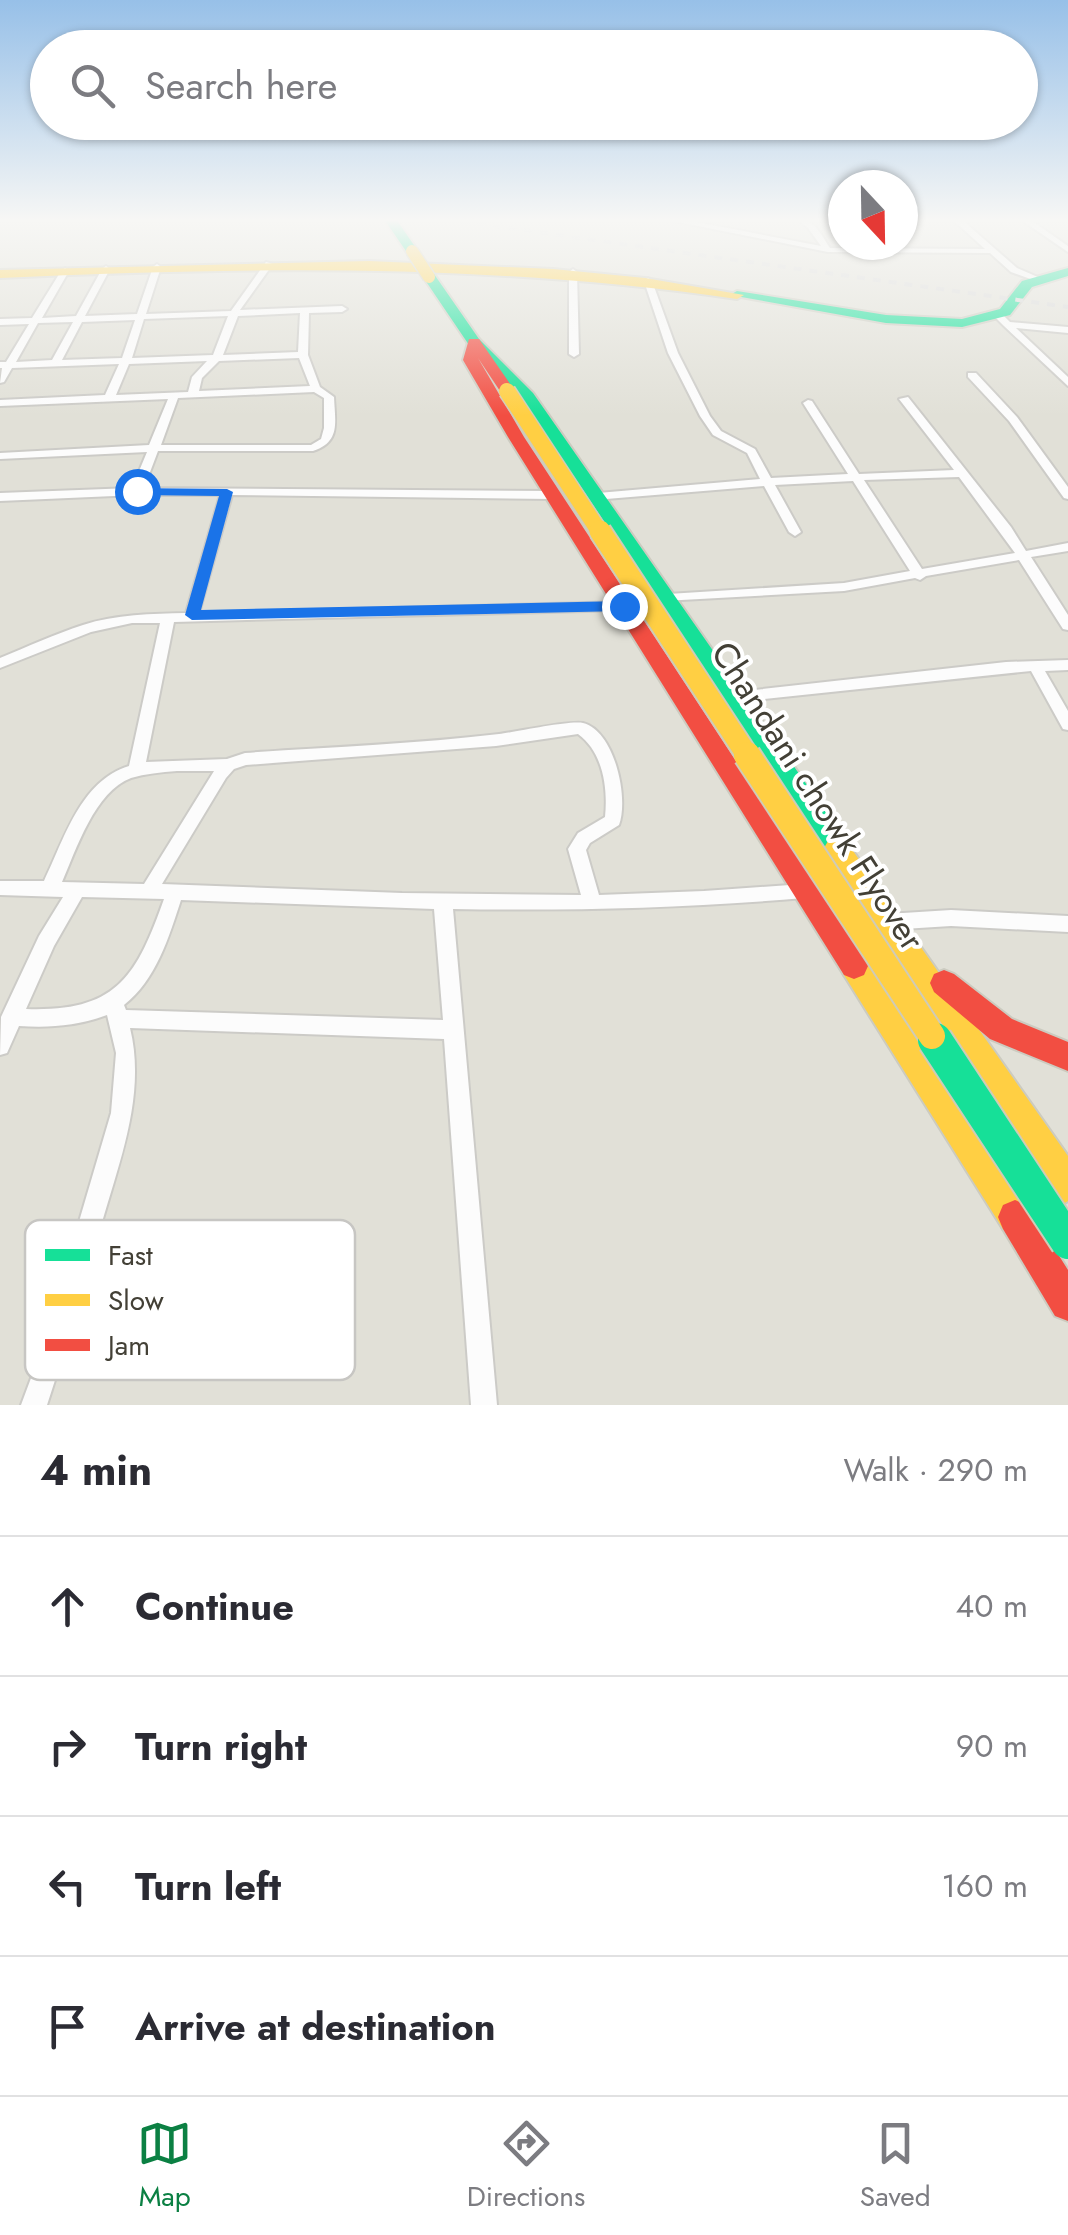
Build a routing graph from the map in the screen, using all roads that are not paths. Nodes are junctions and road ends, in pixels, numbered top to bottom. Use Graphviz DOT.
graph roads {
  1 [pos="57,285"];
  2 [pos="98,285"];
  3 [pos="152,285"];
  4 [pos="254,285"];
  5 [pos="434,285"];
  6 [pos="573,285"];
  7 [pos="649,285"];
  8 [pos="670,285"];
  9 [pos="1025,285"];
  10 [pos="342,308"];
  11 [pos="305,309"];
  12 [pos="235,311"];
  13 [pos="142,316"];
  14 [pos="80,320"];
  15 [pos="1003,320"];
  16 [pos="34,321"];
  17 [pos="0,322"];
  18 [pos="1068,330"];
  19 [pos="474,342"];
  20 [pos="574,354"];
  21 [pos="303,355"];
  22 [pos="217,357"];
  23 [pos="126,360"];
  24 [pos="54,364"];
  25 [pos="4,365"];
  26 [pos="972,375"];
  27 [pos="0,380"];
  28 [pos="1068,384"];
  29 [pos="316,389"];
  30 [pos="192,394"];
  31 [pos="174,396"];
  32 [pos="109,398"];
  33 [pos="904,399"];
  34 [pos="808,403"];
  35 [pos="0,404"];
  36 [pos="155,448"];
  37 [pos="0,456"];
  38 [pos="960,474"];
  39 [pos="853,478"];
  40 [pos="769,481"];
  41 [pos="137,491"];
  42 [pos="227,492"];
  43 [pos="553,495"];
  44 [pos="1068,495"];
  45 [pos="598,496"];
  46 [pos="0,497"];
  47 [pos="795,532"];
  48 [pos="1068,547"];
  49 [pos="1022,556"];
  50 [pos="920,576"];
  51 [pos="668,598"];
  52 [pos="624,606"];
  53 [pos="192,615"];
  54 [pos="168,616"];
  55 [pos="1068,626"];
  56 [pos="0,663"];
  57 [pos="1068,665"];
  58 [pos="1035,666"];
  59 [pos="736,697"];
  60 [pos="1068,725"];
  61 [pos="228,765"];
  62 [pos="136,772"];
  63 [pos="0,888"];
  64 [pos="50,888"];
  65 [pos="78,888"];
  66 [pos="149,890"];
  67 [pos="804,891"];
  68 [pos="175,892"];
  69 [pos="444,902"];
  70 [pos="592,903"];
  71 [pos="1068,924"];
  72 [pos="893,930"];
  73 [pos="117,1010"];
  74 [pos="11,1017"];
  75 [pos="454,1030"];
  76 [pos="0,1046"];
  77 [pos="1068,1058"];
  78 [pos="1068,1135"];
  79 [pos="1043,1150"];
  80 [pos="990,1178"];
  81 [pos="1067,1183"];
  82 [pos="1015,1217"];
  83 [pos="91,1220"];
  84 [pos="1068,1242"];
  85 [pos="1068,1303"];
  86 [pos="43,1380"];
  87 [pos="34,1405"];
  88 [pos="484,1405"];
  1 -- 16 [label="street"];
  2 -- 14 [label="street"];
  3 -- 13 [label="street"];
  4 -- 12 [label="street"];
  5 -- 19 [label="main road, bridge"];
  6 -- 20 [label="street"];
  7 -- 40 [label="street"];
  8 -- 15 [label="main road"];
  9 -- 15 [label="main road"];
  10 -- 11 [label="street"];
  11 -- 12 [label="street"];
  11 -- 21 [label="street"];
  12 -- 13 [label="street"];
  12 -- 22 [label="street"];
  13 -- 14 [label="street"];
  13 -- 23 [label="street"];
  14 -- 16 [label="street"];
  14 -- 24 [label="street"];
  15 -- 18 [label="street"];
  15 -- 28 [label="street"];
  16 -- 17 [label="street"];
  16 -- 25 [label="street"];
  19 -- 43 [label="main road"];
  19 -- 45 [label="main road"];
  19 -- 84 [label="main road, Chandani chowk Flyover, bridge"];
  21 -- 22 [label="street"];
  21 -- 29 [label="street"];
  22 -- 23 [label="street"];
  22 -- 30 [label="street"];
  23 -- 24 [label="street"];
  23 -- 32 [label="street"];
  24 -- 25 [label="street"];
  25 -- 27 [label="street"];
  26 -- 44 [label="street"];
  29 -- 30 [label="street"];
  29 -- 36 [label="street"];
  30 -- 31 [label="street"];
  31 -- 32 [label="street"];
  31 -- 36 [label="street"];
  32 -- 35 [label="street"];
  33 -- 38 [label="street"];
  34 -- 39 [label="street"];
  36 -- 37 [label="street"];
  36 -- 41 [label="street"];
  38 -- 39 [label="street"];
  38 -- 49 [label="street"];
  39 -- 40 [label="street"];
  39 -- 50 [label="street"];
  40 -- 45 [label="street"];
  40 -- 47 [label="street"];
  41 -- 42 [label="street"];
  41 -- 46 [label="street"];
  42 -- 43 [label="street"];
  42 -- 53 [label="street"];
  43 -- 52 [label="main road"];
  45 -- 51 [label="main road"];
  48 -- 49 [label="street"];
  49 -- 50 [label="street"];
  49 -- 55 [label="street"];
  50 -- 51 [label="street"];
  51 -- 59 [label="main road"];
  52 -- 53 [label="street"];
  52 -- 67 [label="main road"];
  53 -- 54 [label="street"];
  54 -- 56 [label="street"];
  54 -- 62 [label="street"];
  57 -- 58 [label="street"];
  58 -- 59 [label="street"];
  58 -- 60 [label="street"];
  59 -- 72 [label="main road"];
  61 -- 62 [label="street"];
  61 -- 66 [label="street"];
  61 -- 70 [label="street"];
  62 -- 64 [label="street"];
  63 -- 64 [label="street"];
  64 -- 65 [label="street"];
  65 -- 66 [label="street"];
  65 -- 74 [label="street"];
  66 -- 68 [label="street"];
  67 -- 70 [label="street"];
  67 -- 80 [label="main road"];
  68 -- 69 [label="street"];
  68 -- 73 [label="street"];
  69 -- 70 [label="street"];
  69 -- 75 [label="street"];
  71 -- 72 [label="street"];
  72 -- 77 [label="main road"];
  72 -- 79 [label="main road"];
  73 -- 74 [label="street"];
  73 -- 75 [label="street"];
  73 -- 83 [label="street"];
  74 -- 76 [label="street"];
  75 -- 88 [label="street"];
  78 -- 79 [label="main road"];
  79 -- 80 [label="main road"];
  79 -- 81 [label="main road"];
  80 -- 82 [label="main road"];
  81 -- 82 [label="main road"];
  82 -- 85 [label="main road"];
  86 -- 87 [label="street"];
}
